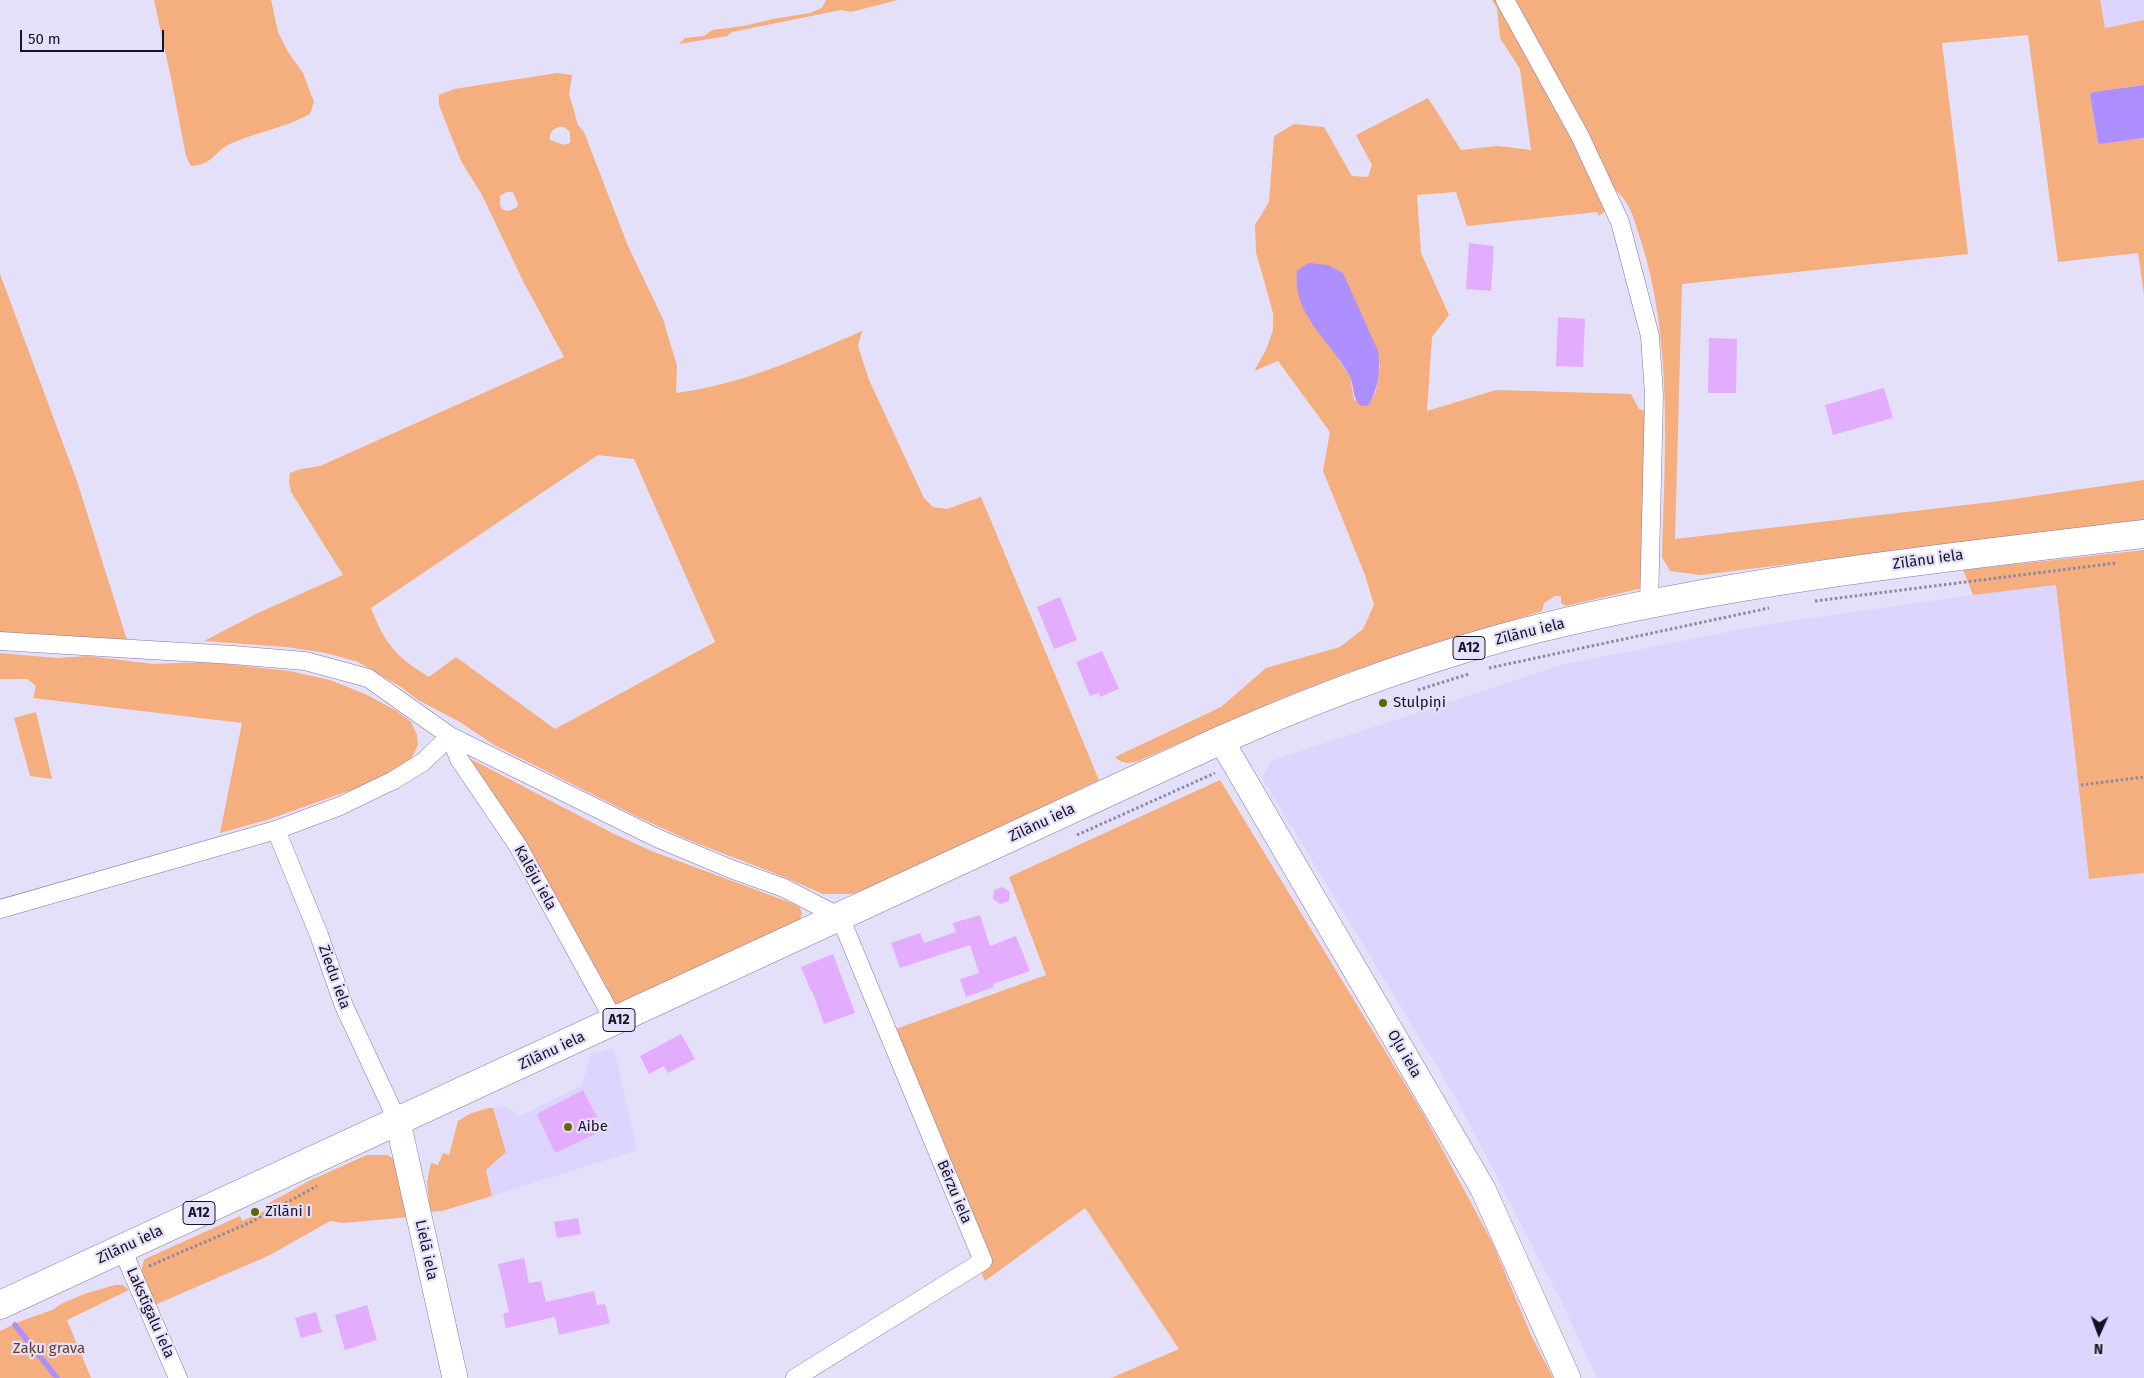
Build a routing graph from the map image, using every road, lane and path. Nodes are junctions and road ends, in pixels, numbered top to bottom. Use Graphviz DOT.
graph roads {
  1 [pos="1505,0"];
  2 [pos="2144,534"];
  3 [pos="2124,562"];
  4 [pos="1811,602"];
  5 [pos="1649,605"];
  6 [pos="1772,607"];
  7 [pos="0,641"];
  8 [pos="1486,668"];
  9 [pos="1476,671"];
  10 [pos="1410,693"];
  11 [pos="450,736"];
  12 [pos="1221,740"];
  13 [pos="1235,764"];
  14 [pos="2144,777"];
  15 [pos="2081,785"];
  16 [pos="276,830"];
  17 [pos="1073,836"];
  18 [pos="0,909"];
  19 [pos="840,917"];
  20 [pos="615,1022"];
  21 [pos="398,1122"];
  22 [pos="318,1185"];
  23 [pos="122,1249"];
  24 [pos="132,1274"];
  25 [pos="0,1305"];
  26 [pos="178,1378"];
  27 [pos="454,1378"];
  28 [pos="795,1378"];
  29 [pos="1568,1378"];
  1 -- 5 [label="street"];
  2 -- 5 [label="highway, Zīlānu iela / A12"];
  3 -- 4 [label="path"];
  5 -- 12 [label="highway, Zīlānu iela / A12"];
  6 -- 8 [label="path"];
  7 -- 11 [label="street"];
  9 -- 10 [label="path"];
  11 -- 16 [label="street"];
  11 -- 19 [label="street"];
  11 -- 20 [label="street, Kalēju iela"];
  12 -- 13 [label="street, Oļu iela"];
  12 -- 19 [label="highway, Zīlānu iela / A12"];
  13 -- 17 [label="path"];
  13 -- 29 [label="street, Oļu iela"];
  14 -- 15 [label="path"];
  16 -- 18 [label="street"];
  16 -- 21 [label="street, Ziedu iela"];
  19 -- 20 [label="highway, Zīlānu iela / A12"];
  19 -- 28 [label="street, Bērzu iela"];
  20 -- 21 [label="highway, Zīlānu iela / A12"];
  21 -- 23 [label="highway, Zīlānu iela / A12"];
  21 -- 27 [label="street, Lielā iela"];
  22 -- 24 [label="path"];
  23 -- 24 [label="street, Lakstīgalu iela"];
  23 -- 25 [label="highway, Zīlānu iela / A12"];
  24 -- 26 [label="street, Lakstīgalu iela"];
}
